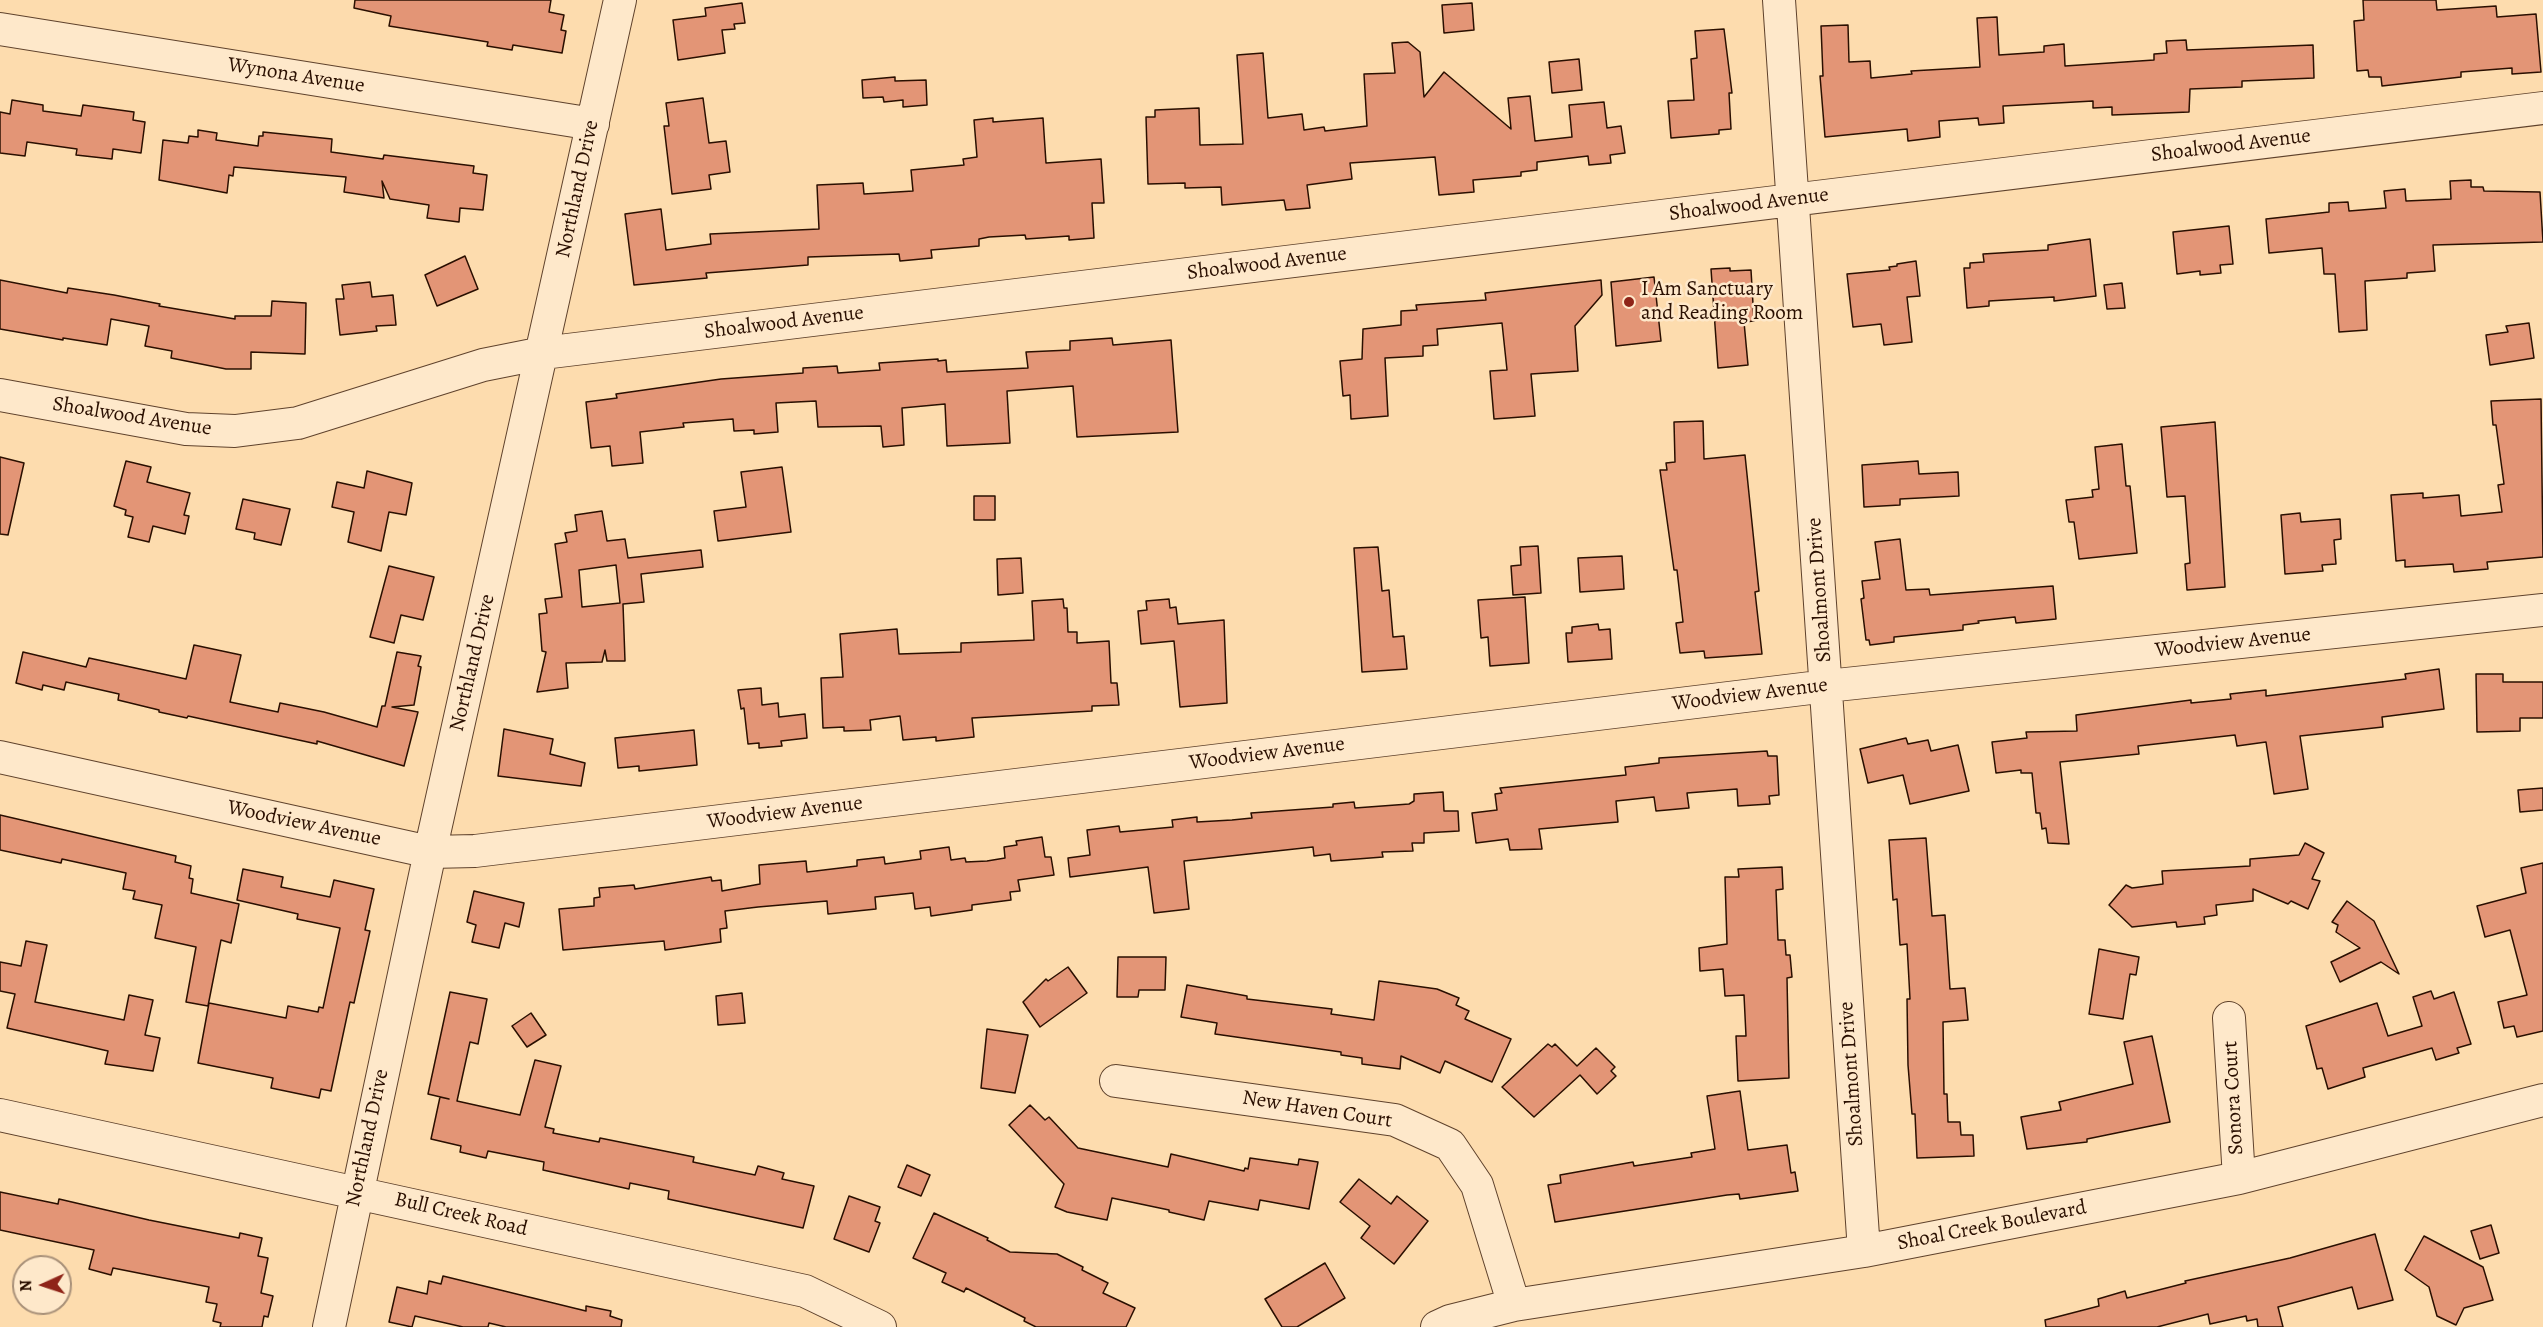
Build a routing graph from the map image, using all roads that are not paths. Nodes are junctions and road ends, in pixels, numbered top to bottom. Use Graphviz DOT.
graph roads {
  1 [pos="620,0"];
  2 [pos="1779,0"];
  3 [pos="0,29"];
  4 [pos="2543,108"];
  5 [pos="593,124"];
  6 [pos="1792,199"];
  7 [pos="543,353"];
  8 [pos="0,395"];
  9 [pos="2543,610"];
  10 [pos="1827,686"];
  11 [pos="0,757"];
  12 [pos="430,852"];
  13 [pos="2229,1018"];
  14 [pos="1116,1081"];
  15 [pos="2543,1100"];
  16 [pos="0,1115"];
  17 [pos="2239,1178"];
  18 [pos="356,1192"];
  19 [pos="1864,1251"];
  20 [pos="1514,1305"];
  21 [pos="329,1327"];
  22 [pos="880,1327"];
  23 [pos="1437,1327"];
  1 -- 5 [label="street, Northland Drive"];
  2 -- 6 [label="street, Shoalmont Drive"];
  3 -- 5 [label="street, Wynona Avenue"];
  4 -- 6 [label="street, Shoalwood Avenue"];
  5 -- 7 [label="street, Northland Drive"];
  6 -- 7 [label="street, Shoalwood Avenue"];
  6 -- 10 [label="street, Shoalmont Drive"];
  7 -- 8 [label="street, Shoalwood Avenue"];
  7 -- 12 [label="street, Northland Drive"];
  9 -- 10 [label="street, Woodview Avenue"];
  10 -- 12 [label="street, Woodview Avenue"];
  10 -- 19 [label="street, Shoalmont Drive"];
  11 -- 12 [label="street, Woodview Avenue"];
  12 -- 18 [label="street, Northland Drive"];
  13 -- 17 [label="street, Sonora Court"];
  14 -- 20 [label="street, New Haven Court"];
  15 -- 17 [label="street, Shoal Creek Boulevard"];
  16 -- 18 [label="street, Bull Creek Road"];
  17 -- 19 [label="street, Shoal Creek Boulevard"];
  18 -- 21 [label="street, Northland Drive"];
  18 -- 22 [label="street, Bull Creek Road"];
  19 -- 20 [label="street, Shoal Creek Boulevard"];
  20 -- 23 [label="street, Shoal Creek Boulevard"];
}
